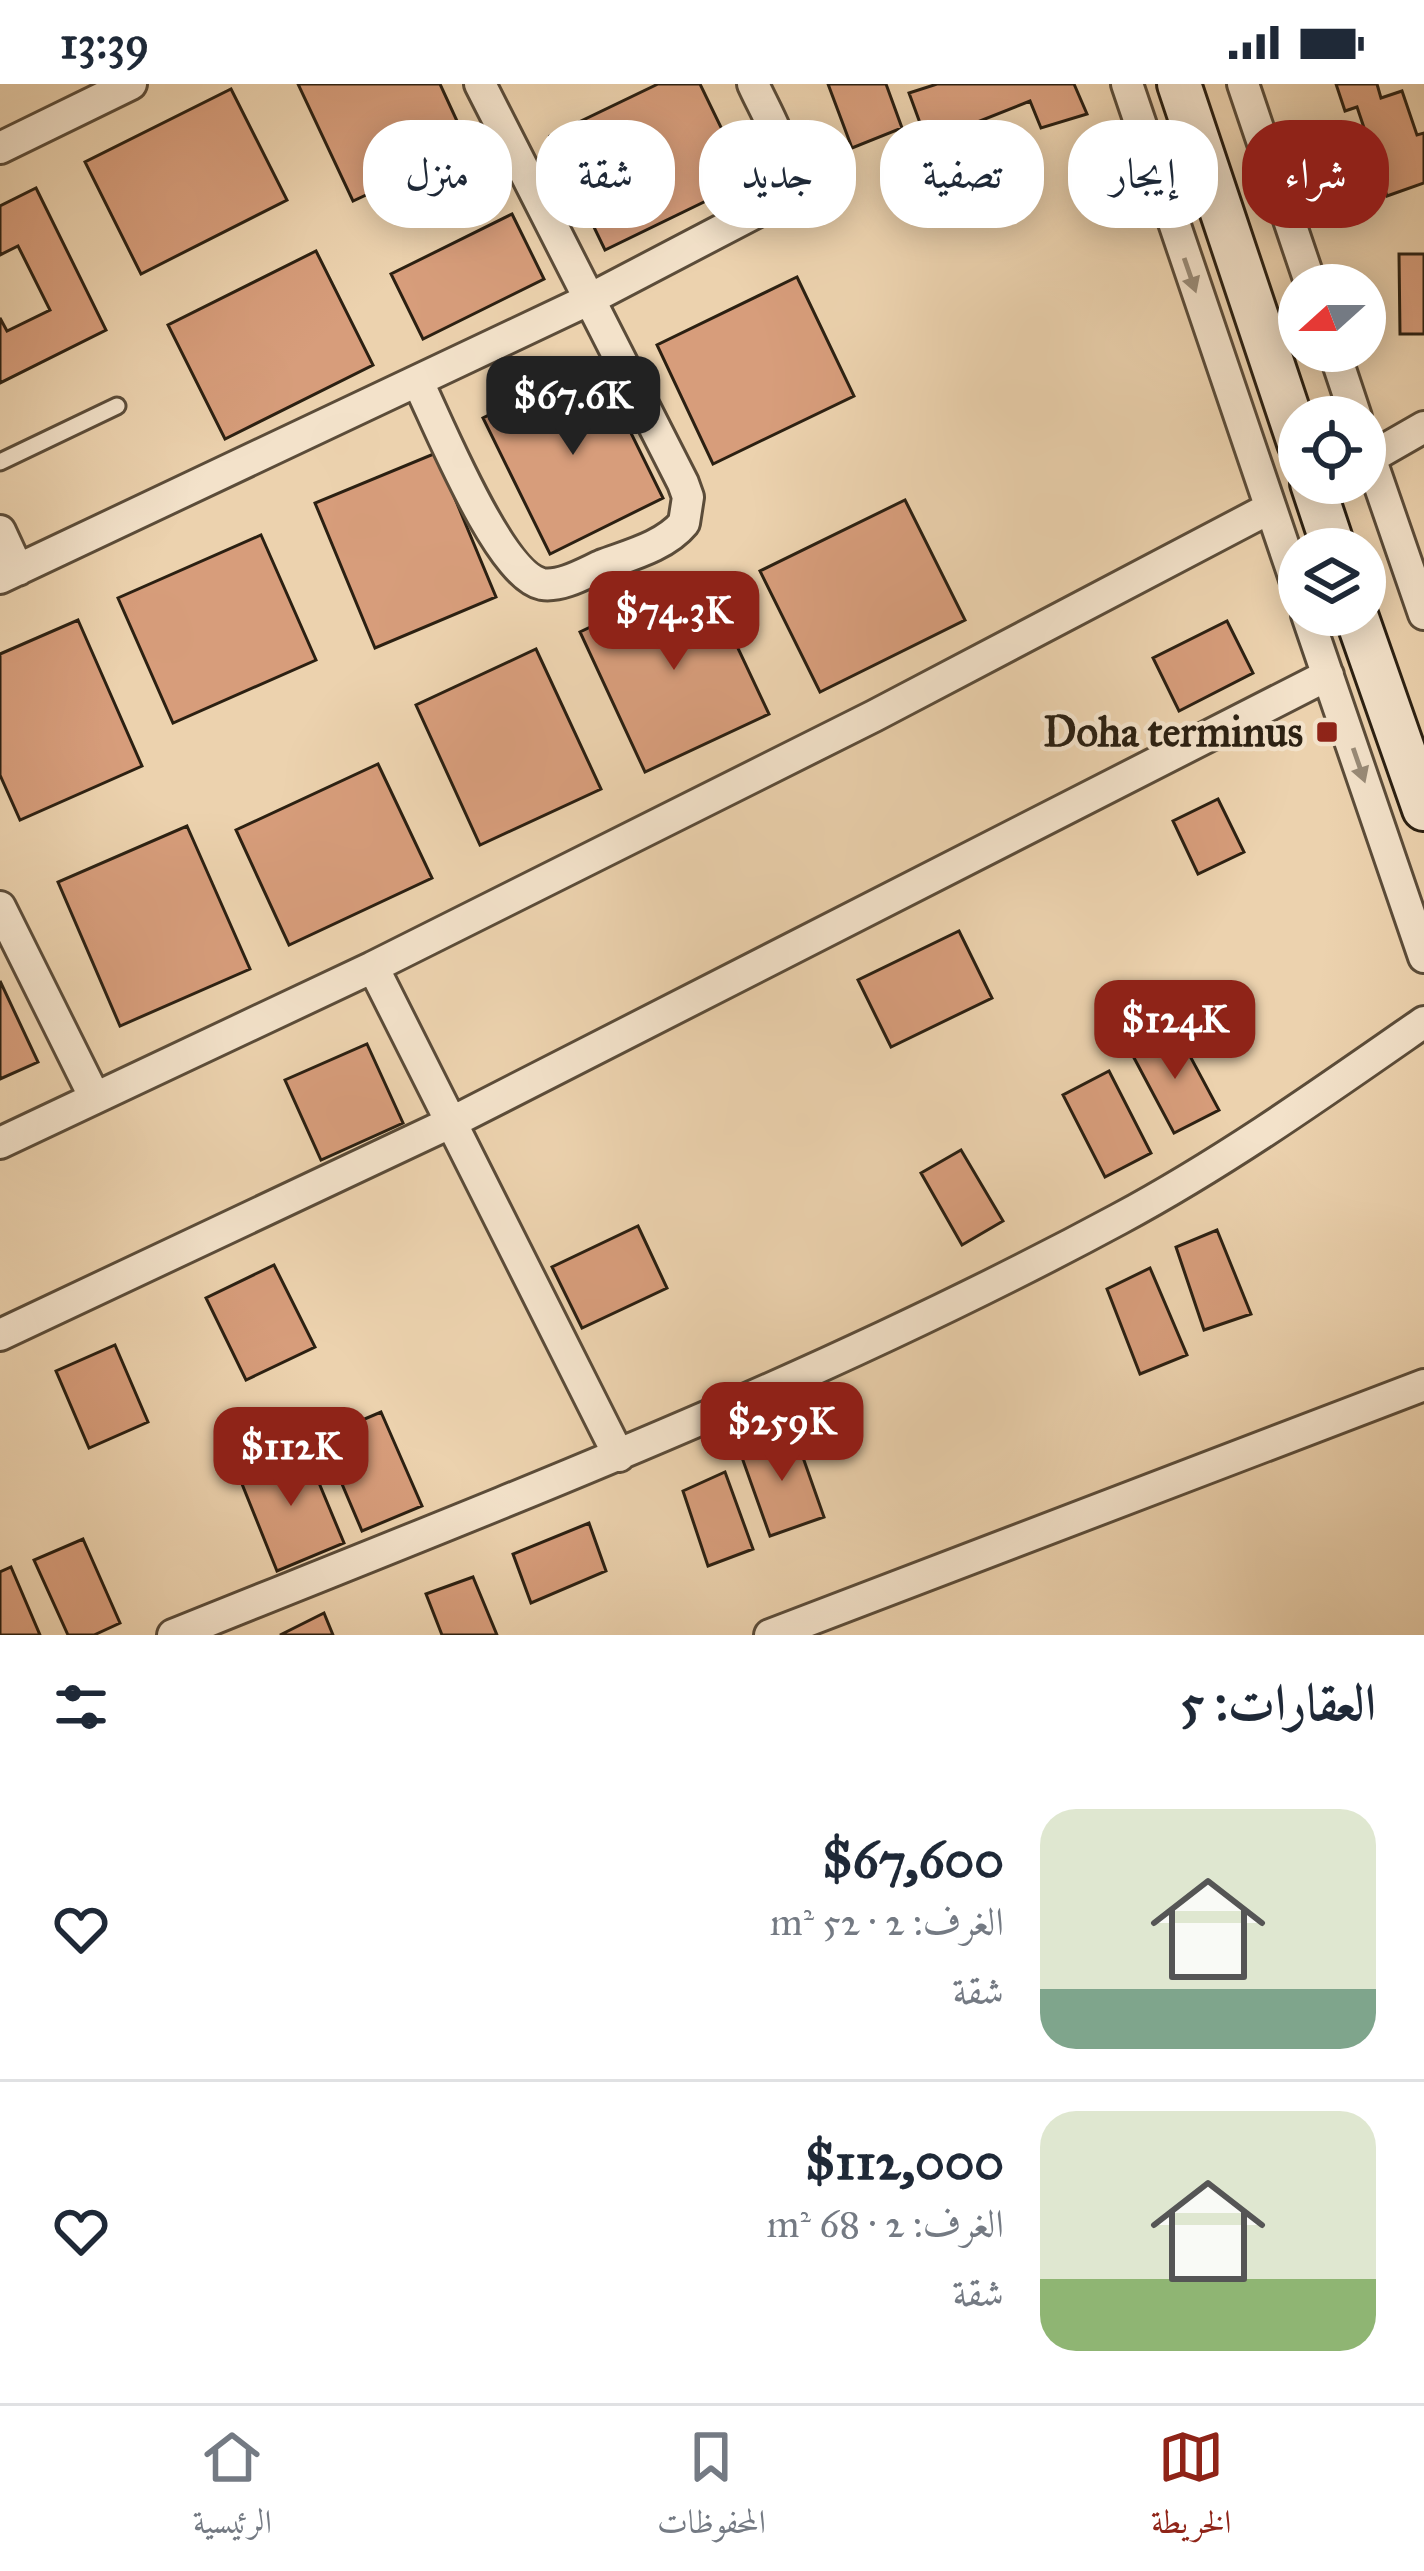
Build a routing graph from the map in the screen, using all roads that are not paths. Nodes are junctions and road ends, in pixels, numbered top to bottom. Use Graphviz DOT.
graph roads {
  1 [pos="131,84"];
  2 [pos="480,84"];
  3 [pos="753,84"];
  4 [pos="1127,84"];
  5 [pos="1179,84"];
  6 [pos="1243,84"];
  7 [pos="0,148"];
  8 [pos="1304,264"];
  9 [pos="588,300"];
  10 [pos="418,382"];
  11 [pos="1283,396"];
  12 [pos="117,406"];
  13 [pos="1424,427"];
  14 [pos="1386,443"];
  15 [pos="0,462"];
  16 [pos="1386,503"];
  17 [pos="1270,508"];
  18 [pos="0,531"];
  19 [pos="1278,531"];
  20 [pos="9,574"];
  21 [pos="1424,614"];
  22 [pos="1314,636"];
  23 [pos="1363,636"];
  24 [pos="1328,675"];
  25 [pos="1424,809"];
  26 [pos="0,907"];
  27 [pos="1424,957"];
  28 [pos="373,967"];
  29 [pos="1424,1022"];
  30 [pos="95,1097"];
  31 [pos="454,1121"];
  32 [pos="0,1143"];
  33 [pos="0,1335"];
  34 [pos="1424,1385"];
  35 [pos="619,1456"];
  36 [pos="173,1635"];
  37 [pos="770,1635"];
  1 -- 7 [label="street"];
  2 -- 9 [label="street"];
  3 -- 9 [label="street"];
  4 -- 17 [label="street, one-way"];
  5 -- 11 [label="main road"];
  6 -- 8 [label="street"];
  9 -- 10 [label="street"];
  9 -- 10 [label="street"];
  10 -- 20 [label="street"];
  12 -- 15 [label="lane"];
  13 -- 14 [label="street"];
  16 -- 21 [label="street"];
  17 -- 19 [label="street"];
  17 -- 28 [label="street"];
  18 -- 20 [label="street"];
  22 -- 24 [label="street"];
  23 -- 25 [label="main road"];
  24 -- 27 [label="street, one-way"];
  24 -- 31 [label="street"];
  26 -- 30 [label="street"];
  28 -- 30 [label="street"];
  28 -- 31 [label="street"];
  29 -- 35 [label="street"];
  30 -- 32 [label="street"];
  31 -- 33 [label="street"];
  31 -- 35 [label="street"];
  34 -- 37 [label="street"];
  35 -- 36 [label="street"];
}
